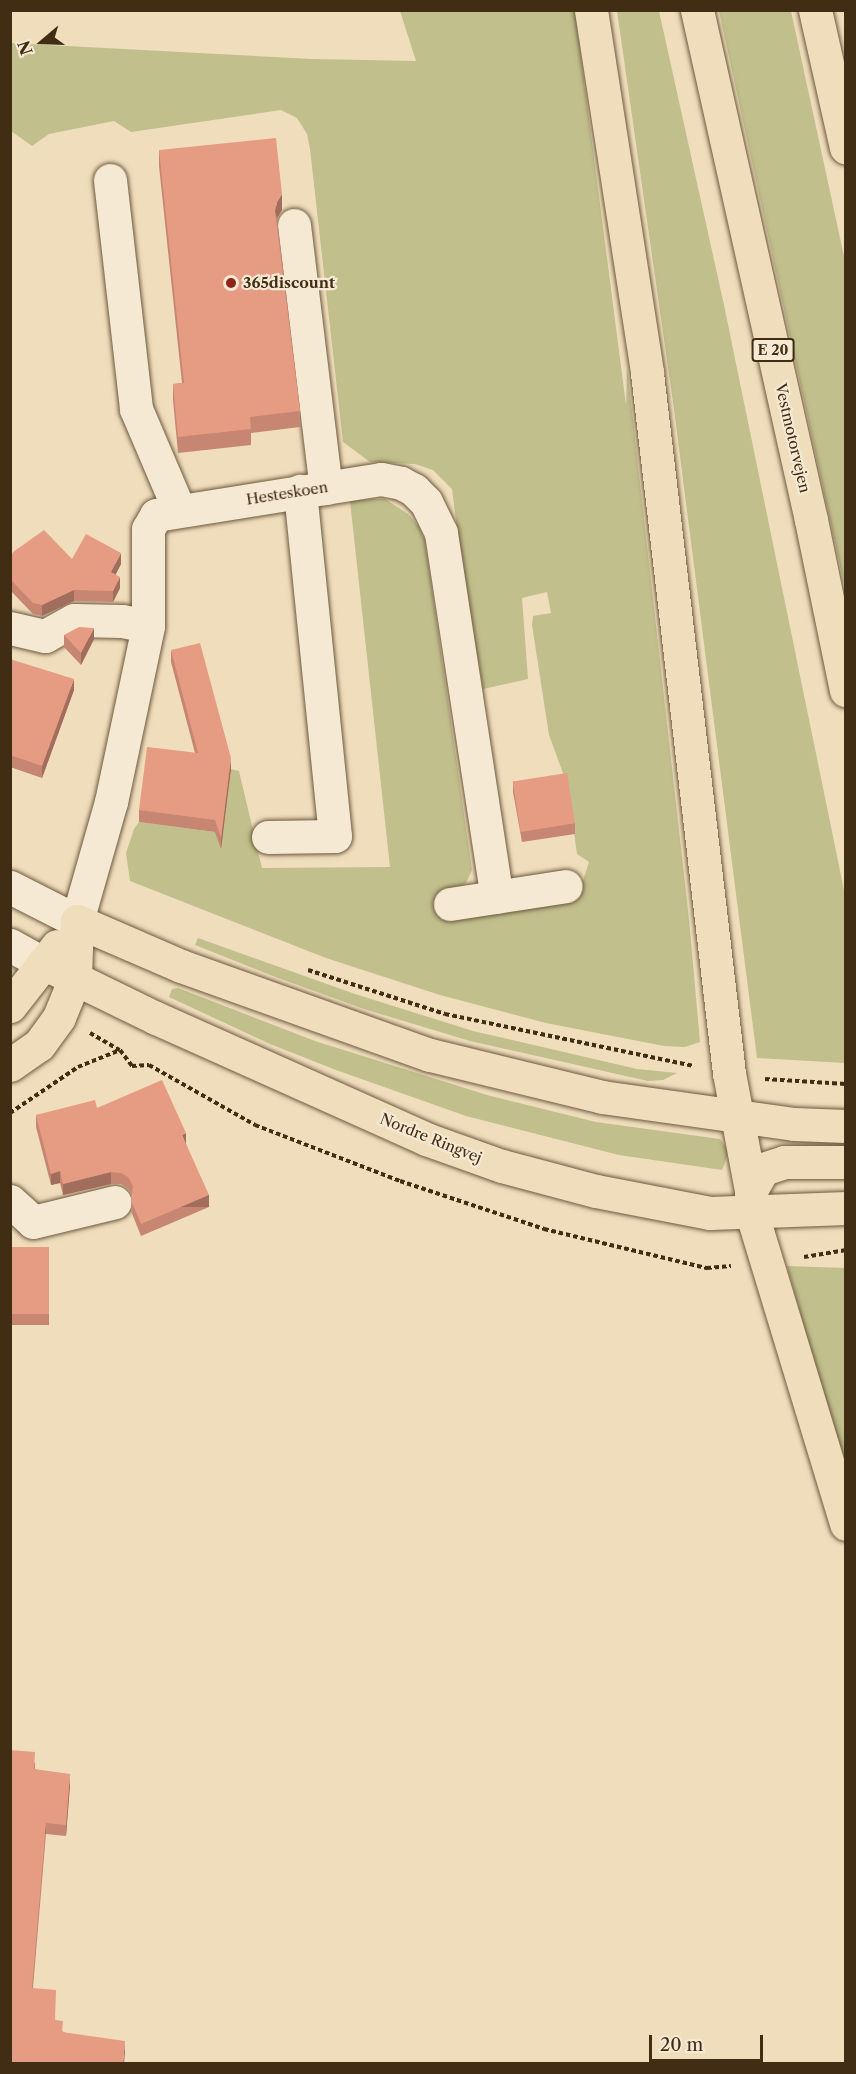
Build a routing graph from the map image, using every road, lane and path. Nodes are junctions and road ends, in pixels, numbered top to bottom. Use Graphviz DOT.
graph roads {
  1 [pos="591,10"];
  2 [pos="697,10"];
  3 [pos="814,10"];
  4 [pos="846,148"];
  5 [pos="110,180"];
  6 [pos="294,225"];
  7 [pos="313,489"];
  8 [pos="179,510"];
  9 [pos="148,626"];
  10 [pos="10,628"];
  11 [pos="846,690"];
  12 [pos="268,837"];
  13 [pos="566,886"];
  14 [pos="10,887"];
  15 [pos="497,897"];
  16 [pos="450,904"];
  17 [pos="78,921"];
  18 [pos="10,945"];
  19 [pos="44,963"];
  20 [pos="300,967"];
  21 [pos="75,978"];
  22 [pos="10,1006"];
  23 [pos="58,1017"];
  24 [pos="120,1050"];
  25 [pos="10,1065"];
  26 [pos="742,1076"];
  27 [pos="846,1084"];
  28 [pos="10,1113"];
  29 [pos="736,1114"];
  30 [pos="846,1126"];
  31 [pos="846,1162"];
  32 [pos="10,1201"];
  33 [pos="115,1202"];
  34 [pos="752,1202"];
  35 [pos="846,1208"];
  36 [pos="846,1250"];
  37 [pos="766,1262"];
  38 [pos="846,1524"];
  1 -- 26 [label="main road"];
  2 -- 11 [label="main road, Vestmotorvejen / E 20"];
  3 -- 4 [label="main road"];
  5 -- 8 [label="street"];
  6 -- 7 [label="street"];
  7 -- 8 [label="street, Hesteskoen"];
  7 -- 12 [label="street"];
  7 -- 15 [label="street, Hesteskoen"];
  8 -- 9 [label="street, Hesteskoen"];
  9 -- 10 [label="street"];
  9 -- 17 [label="street, Hesteskoen"];
  13 -- 15 [label="street"];
  14 -- 17 [label="street"];
  15 -- 16 [label="street"];
  17 -- 19 [label="main road"];
  17 -- 21 [label="main road"];
  17 -- 29 [label="main road"];
  18 -- 19 [label="street"];
  19 -- 21 [label="main road, Nordre Ringvej"];
  19 -- 22 [label="main road"];
  20 -- 26 [label="path"];
  21 -- 23 [label="main road"];
  21 -- 34 [label="main road, Nordre Ringvej"];
  23 -- 24 [label="path"];
  23 -- 25 [label="main road"];
  24 -- 28 [label="path"];
  24 -- 37 [label="path"];
  26 -- 27 [label="path"];
  26 -- 29 [label="main road"];
  29 -- 30 [label="main road"];
  29 -- 34 [label="main road"];
  31 -- 34 [label="main road"];
  32 -- 33 [label="street"];
  34 -- 35 [label="main road, Nordre Ringvej"];
  34 -- 37 [label="main road"];
  36 -- 37 [label="path"];
  37 -- 38 [label="main road"];
}
